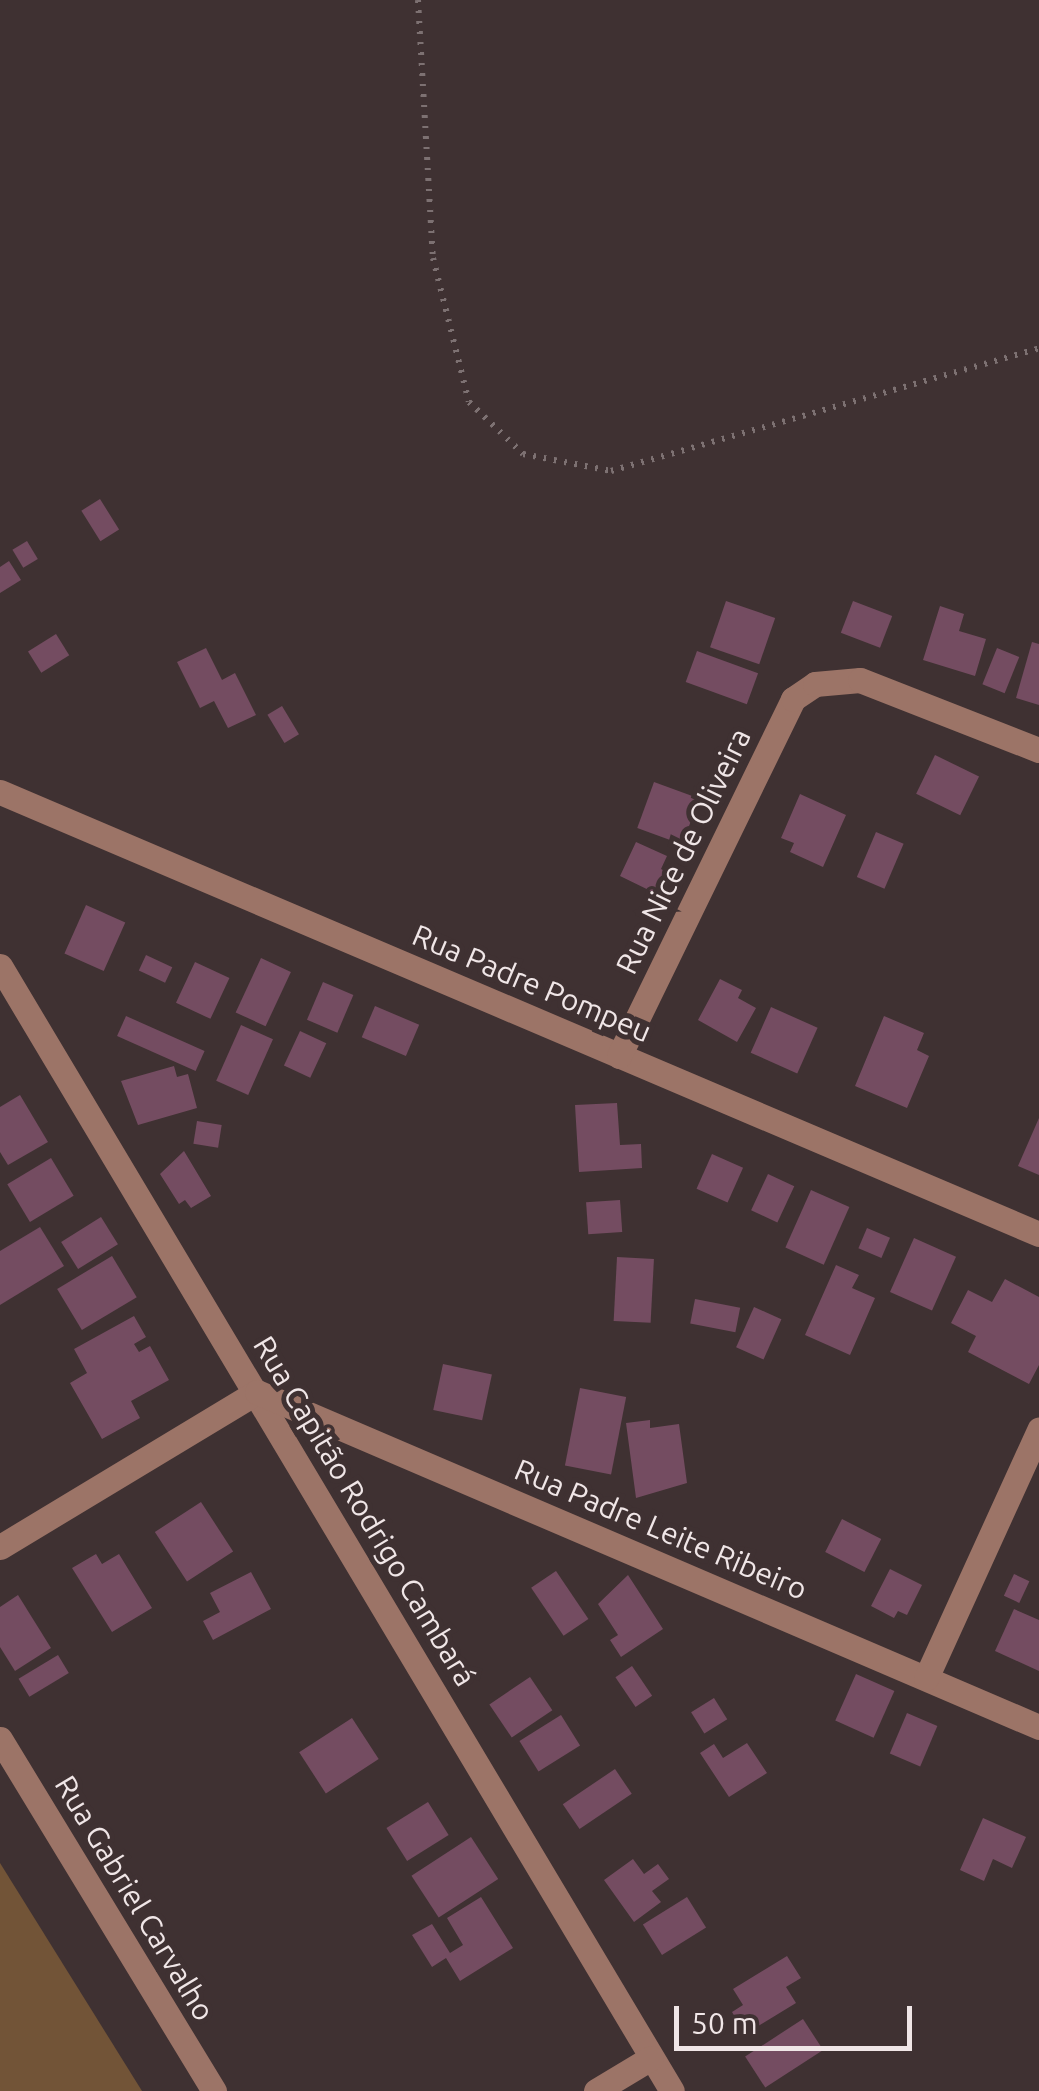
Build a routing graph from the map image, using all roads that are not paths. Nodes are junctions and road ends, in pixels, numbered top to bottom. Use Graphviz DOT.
graph roads {
  1 [pos="1039,750"];
  2 [pos="0,792"];
  3 [pos="0,966"];
  4 [pos="619,1056"];
  5 [pos="1039,1234"];
  6 [pos="257,1392"];
  7 [pos="1039,1430"];
  8 [pos="0,1547"];
  9 [pos="926,1678"];
  10 [pos="1039,1726"];
  11 [pos="0,1739"];
  12 [pos="652,2058"];
  13 [pos="214,2091"];
  14 [pos="596,2091"];
  15 [pos="672,2091"];
  1 -- 4 [label="street, Rua Nice de Oliveira"];
  2 -- 4 [label="street, Rua Padre Pompeu"];
  3 -- 6 [label="street, Rua Capitão Rodrigo Cambará"];
  4 -- 5 [label="street, Rua Padre Pompeu"];
  6 -- 8 [label="street"];
  6 -- 9 [label="street, Rua Padre Leite Ribeiro"];
  6 -- 12 [label="street, Rua Capitão Rodrigo Cambará"];
  7 -- 9 [label="street"];
  9 -- 10 [label="street, Rua Padre Leite Ribeiro"];
  11 -- 13 [label="street, Rua Gabriel Carvalho"];
  12 -- 14 [label="street"];
  12 -- 15 [label="street, Rua Capitão Rodrigo Cambará"];
}
